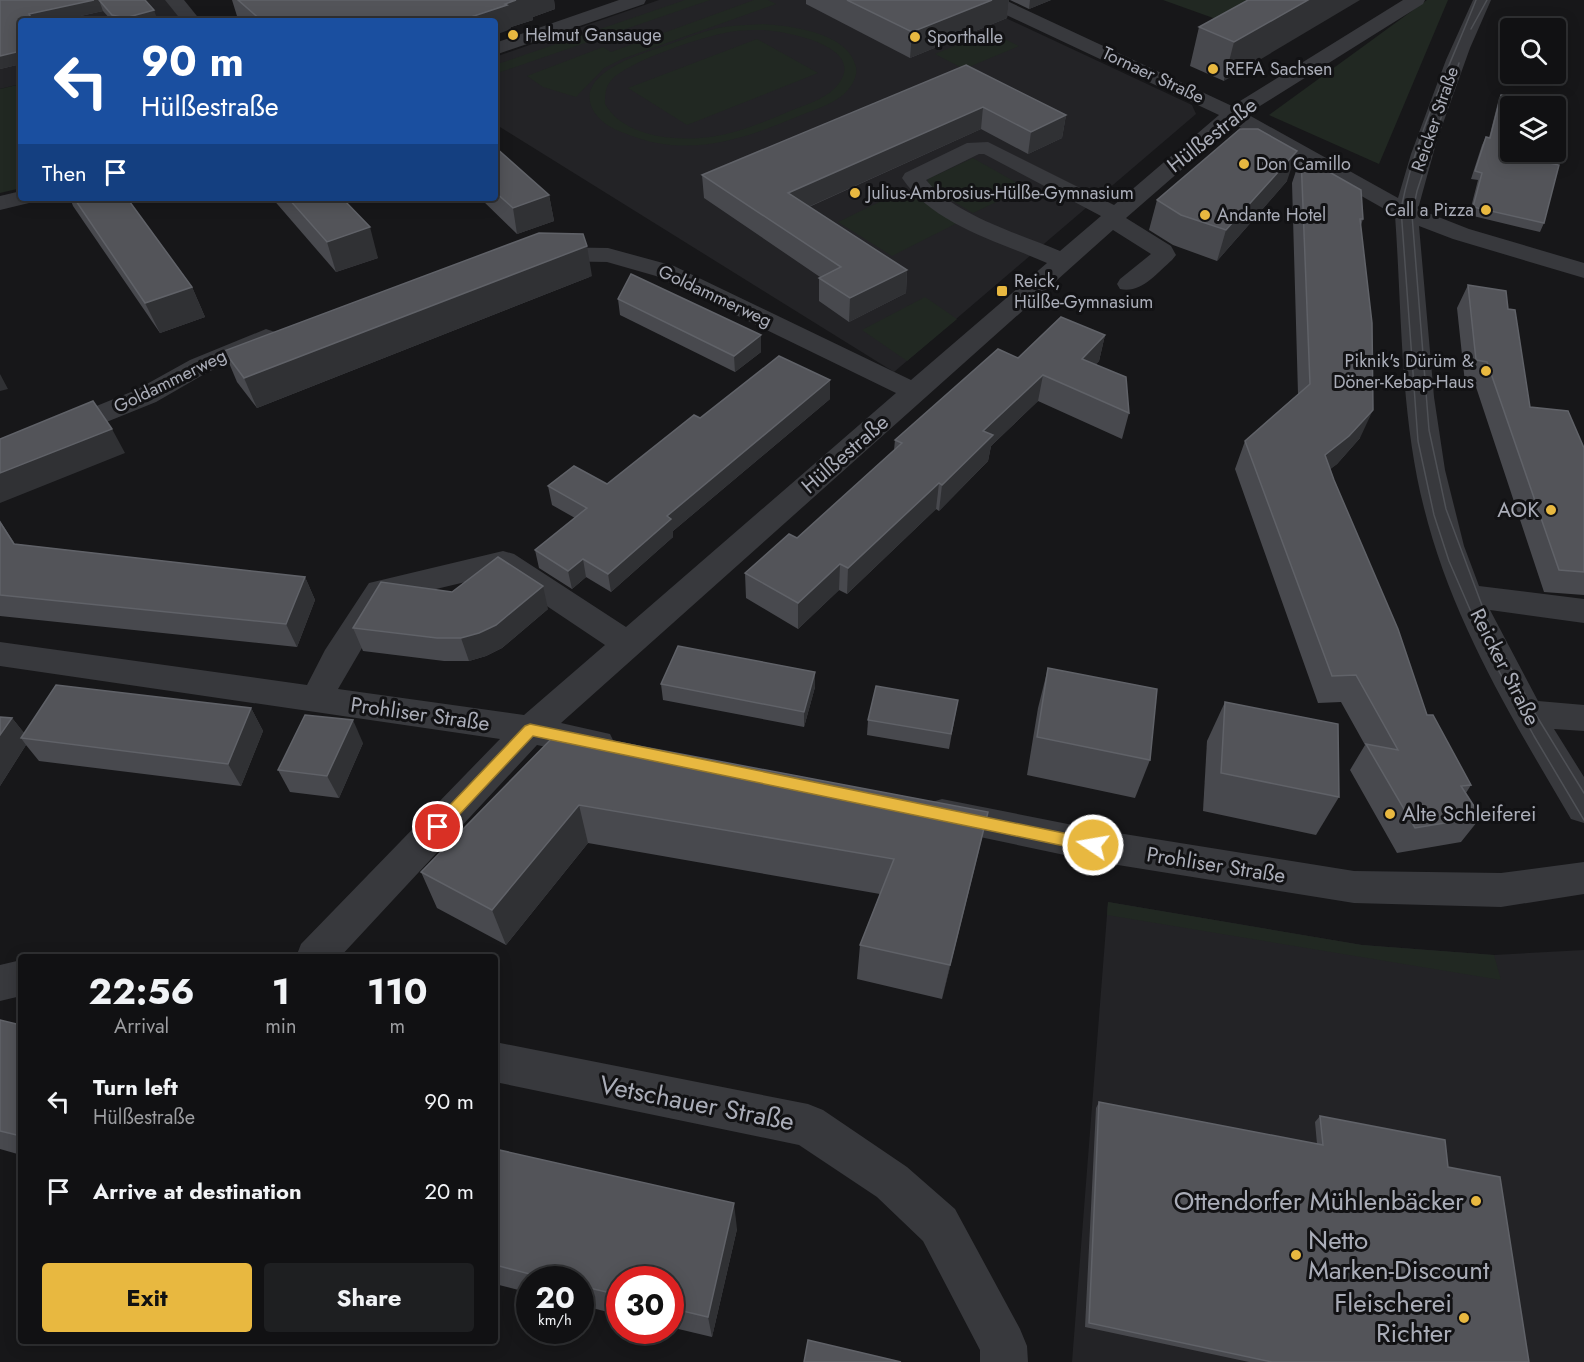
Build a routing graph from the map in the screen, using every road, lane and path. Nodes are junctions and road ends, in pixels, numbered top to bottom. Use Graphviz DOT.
graph roads {
  1 [pos="174,0"];
  2 [pos="582,0"];
  3 [pos="638,0"];
  4 [pos="990,0"];
  5 [pos="1416,0"];
  6 [pos="1482,0"];
  7 [pos="603,12"];
  8 [pos="189,18"];
  9 [pos="498,48"];
  10 [pos="1233,114"];
  11 [pos="18,199"];
  12 [pos="0,204"];
  13 [pos="1406,212"];
  14 [pos="1113,217"];
  15 [pos="524,256"];
  16 [pos="1063,261"];
  17 [pos="1584,271"];
  18 [pos="1130,284"];
  19 [pos="291,328"];
  20 [pos="915,392"];
  21 [pos="0,456"];
  22 [pos="1469,596"];
  23 [pos="1584,611"];
  24 [pos="628,644"];
  25 [pos="0,654"];
  26 [pos="316,699"];
  27 [pos="1584,718"];
  28 [pos="1535,725"];
  29 [pos="530,730"];
  30 [pos="635,751"];
  31 [pos="905,807"];
  32 [pos="1584,808"];
  33 [pos="1584,878"];
  34 [pos="318,954"];
  35 [pos="18,979"];
  36 [pos="0,983"];
  37 [pos="498,1063"];
  38 [pos="1004,1362"];
  1 -- 8 [label="street"];
  2 -- 7 [label="street"];
  3 -- 7 [label="street"];
  4 -- 10 [label="street, Tornaer Straße"];
  5 -- 10 [label="street, Hülßestraße"];
  6 -- 13 [label="street, Reicker Straße"];
  7 -- 9 [label="street"];
  10 -- 13 [label="street, Tornaer Straße"];
  10 -- 14 [label="street, Hülßestraße"];
  11 -- 12 [label="street"];
  13 -- 17 [label="street, Tornaer Straße"];
  13 -- 22 [label="street, Reicker Straße"];
  14 -- 16 [label="street, Hülßestraße"];
  14 -- 16 [label="street"];
  14 -- 18 [label="street"];
  15 -- 20 [label="street, Goldammerweg"];
  16 -- 20 [label="street, Hülßestraße"];
  19 -- 21 [label="street, Goldammerweg"];
  20 -- 24 [label="street, Hülßestraße"];
  22 -- 23 [label="street, Reicker Straße"];
  22 -- 28 [label="street, Reicker Straße"];
  24 -- 26 [label="street"];
  24 -- 29 [label="street, Hülßestraße"];
  25 -- 26 [label="street, Prohliser Straße"];
  26 -- 29 [label="street, Prohliser Straße"];
  27 -- 28 [label="street"];
  28 -- 32 [label="street, Reicker Straße"];
  29 -- 30 [label="street, Prohliser Straße"];
  29 -- 34 [label="street, Hülßestraße"];
  31 -- 33 [label="street, Prohliser Straße"];
  35 -- 36 [label="street"];
  37 -- 38 [label="street, Vetschauer Straße"];
}
